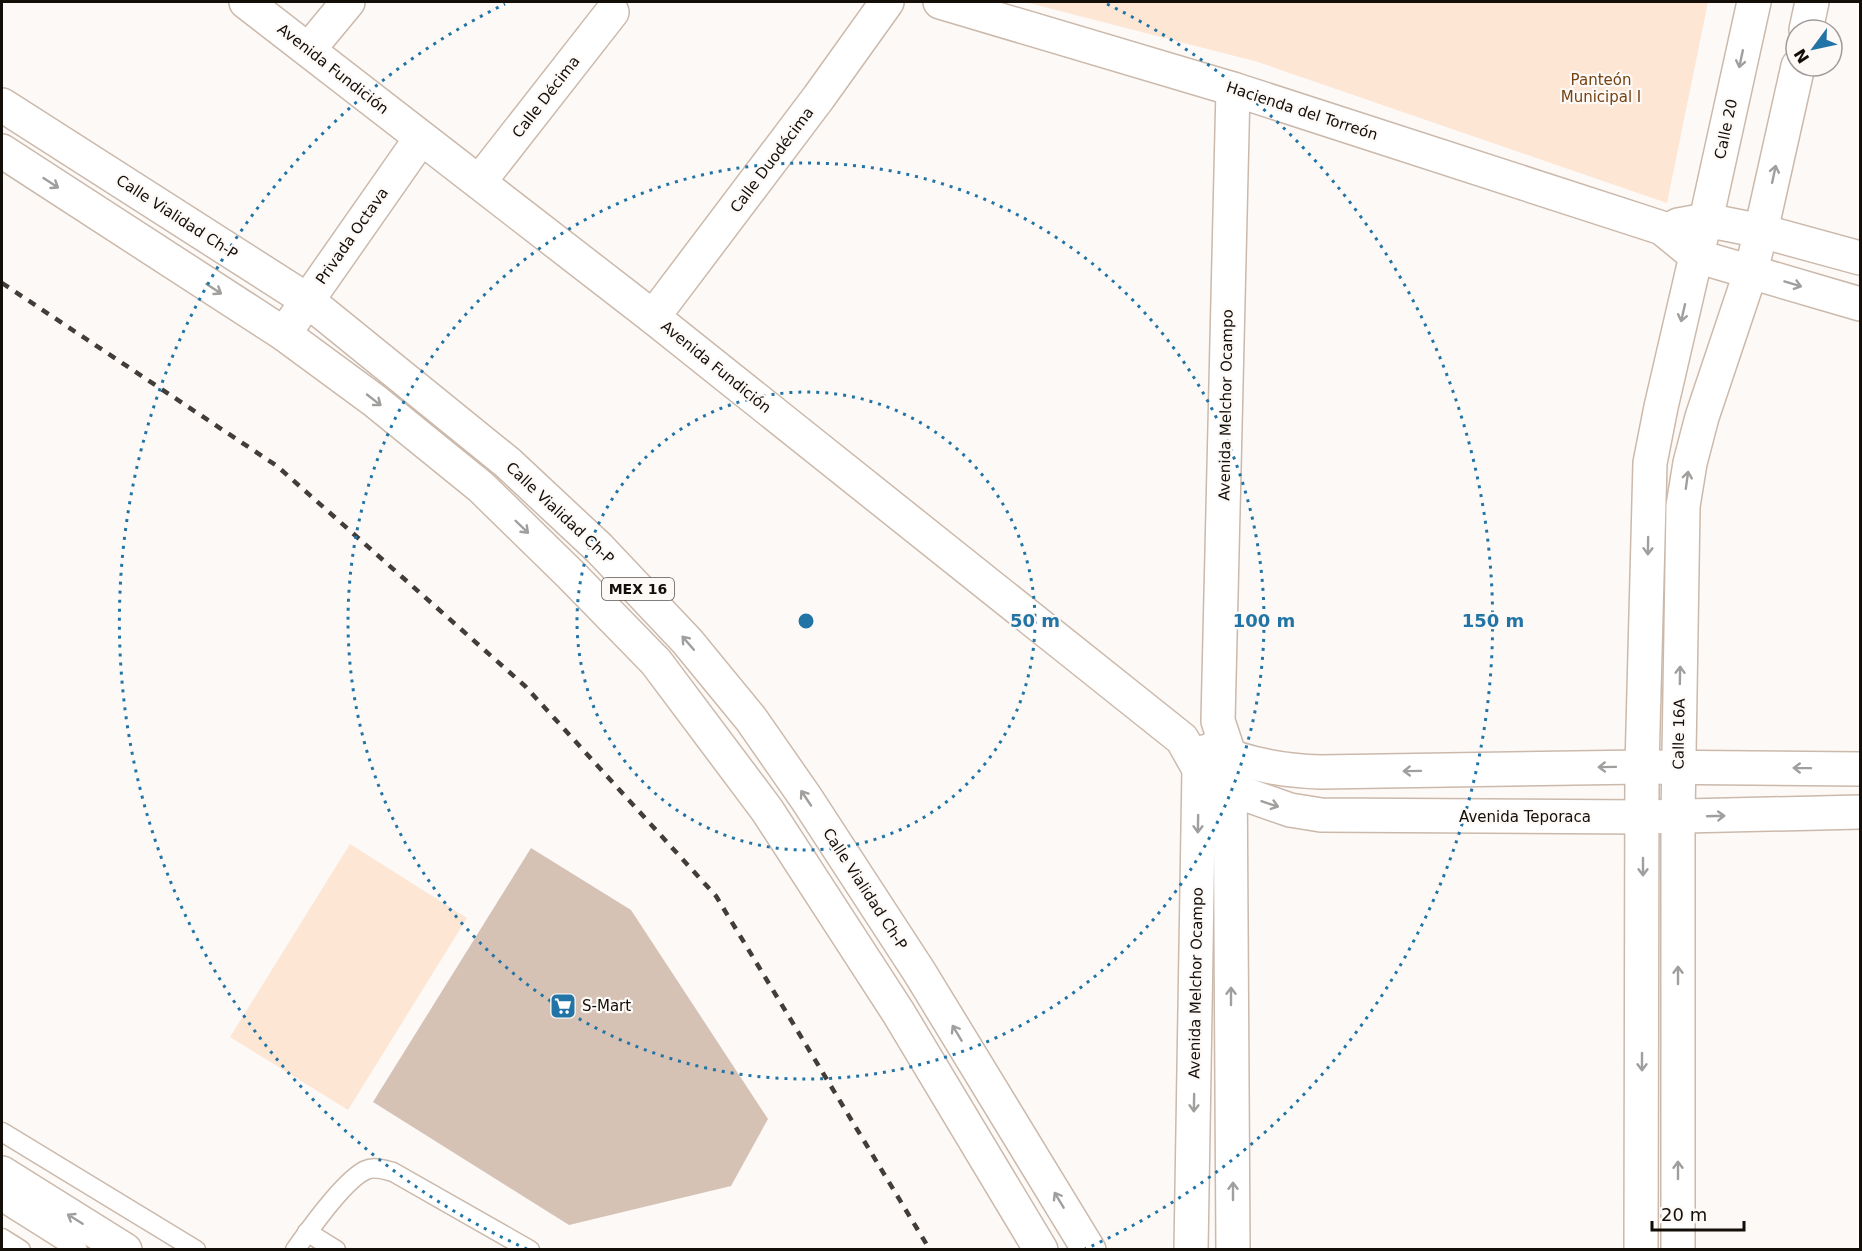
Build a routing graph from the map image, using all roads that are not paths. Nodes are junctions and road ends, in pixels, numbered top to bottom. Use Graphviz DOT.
graph roads {
  1 [pos="246,2"];
  2 [pos="348,2"];
  3 [pos="887,2"];
  4 [pos="940,2"];
  5 [pos="1754,2"];
  6 [pos="1812,2"];
  7 [pos="612,12"];
  8 [pos="1809,18"];
  9 [pos="309,50"];
  10 [pos="1795,78"];
  11 [pos="1233,89"];
  12 [pos="2,105"];
  13 [pos="421,138"];
  14 [pos="2,151"];
  15 [pos="479,182"];
  16 [pos="1706,220"];
  17 [pos="1662,228"];
  18 [pos="1761,231"];
  19 [pos="1696,256"];
  20 [pos="1860,258"];
  21 [pos="1751,271"];
  22 [pos="307,300"];
  23 [pos="1860,304"];
  24 [pos="653,317"];
  25 [pos="284,334"];
  26 [pos="1207,746"];
  27 [pos="1642,767"];
  28 [pos="1679,767"];
  29 [pos="1860,769"];
  30 [pos="1230,789"];
  31 [pos="1860,812"];
  32 [pos="1678,817"];
  33 [pos="1643,818"];
  34 [pos="2,1132"];
  35 [pos="2,1173"];
  36 [pos="2,1202"];
  37 [pos="307,1232"];
  38 [pos="2,1238"];
  39 [pos="21,1250"];
  40 [pos="78,1250"];
  41 [pos="125,1250"];
  42 [pos="196,1250"];
  43 [pos="295,1250"];
  44 [pos="336,1250"];
  45 [pos="530,1250"];
  46 [pos="1041,1250"];
  47 [pos="1089,1250"];
  48 [pos="1191,1250"];
  49 [pos="1233,1250"];
  50 [pos="1641,1250"];
  51 [pos="1678,1250"];
  1 -- 9 [label="street, Avenida Fundición"];
  2 -- 9 [label="street"];
  3 -- 24 [label="street, Calle Duodécima"];
  4 -- 11 [label="street, Hacienda del Torreón"];
  5 -- 16 [label="street, Calle 20, one-way"];
  6 -- 8 [label="street"];
  7 -- 15 [label="street, Calle Décima"];
  9 -- 13 [label="street, Avenida Fundición"];
  18 -- 10 [label="street, one-way"];
  11 -- 17 [label="street, Hacienda del Torreón"];
  11 -- 26 [label="street, Avenida Melchor Ocampo"];
  12 -- 22 [label="street, Calle Vialidad Ch-P / MEX 16"];
  13 -- 15 [label="street, Avenida Fundición"];
  13 -- 22 [label="street, Privada Octava"];
  14 -- 25 [label="street, MEX 16, one-way"];
  15 -- 24 [label="street, Avenida Fundición"];
  16 -- 17 [label="street, Hacienda del Torreón"];
  16 -- 18 [label="street"];
  16 -- 19 [label="street, Calle 20"];
  17 -- 19 [label="street, Hacienda del Torreón"];
  18 -- 20 [label="street"];
  18 -- 21 [label="street, Calle 16A"];
  19 -- 21 [label="street"];
  19 -- 27 [label="street, one-way"];
  21 -- 23 [label="street, one-way"];
  28 -- 21 [label="street, Calle 16A, one-way"];
  22 -- 25 [label="street, Privada Octava"];
  47 -- 22 [label="street, Calle Vialidad Ch-P / MEX 16, one-way"];
  24 -- 26 [label="street, Avenida Fundición"];
  25 -- 46 [label="street, MEX 16, one-way"];
  27 -- 26 [label="street, one-way"];
  26 -- 30 [label="street, Avenida Melchor Ocampo"];
  26 -- 48 [label="street, Avenida Melchor Ocampo, one-way"];
  27 -- 28 [label="street"];
  27 -- 33 [label="street"];
  29 -- 28 [label="street, one-way"];
  28 -- 32 [label="street, Calle 16A"];
  30 -- 33 [label="street, Avenida Teporaca, one-way"];
  49 -- 30 [label="street, Avenida Melchor Ocampo, one-way"];
  32 -- 31 [label="street, Avenida Teporaca, one-way"];
  32 -- 33 [label="street, Avenida Teporaca"];
  51 -- 32 [label="street, Calle 16A, one-way"];
  33 -- 50 [label="street, one-way"];
  34 -- 42 [label="lane"];
  41 -- 35 [label="street, one-way"];
  36 -- 40 [label="lane"];
  37 -- 43 [label="lane"];
  37 -- 44 [label="lane"];
  37 -- 45 [label="lane"];
  38 -- 39 [label="lane"];
}
